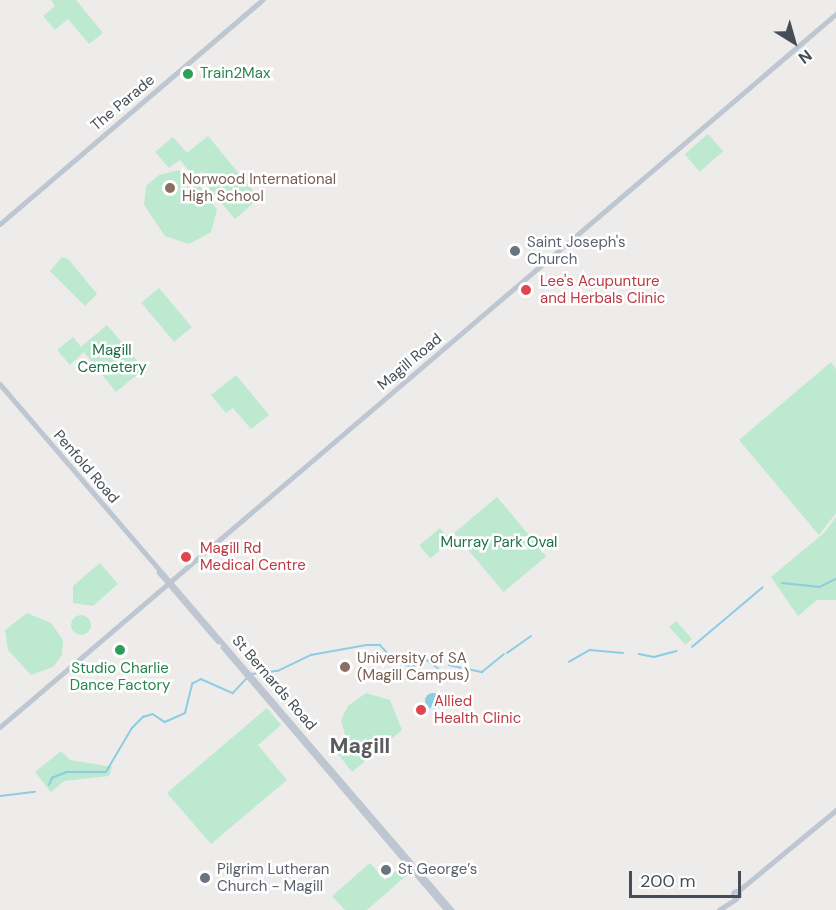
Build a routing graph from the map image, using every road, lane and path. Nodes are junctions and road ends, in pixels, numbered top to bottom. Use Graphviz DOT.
graph roads {
  1 [pos="262,0"];
  2 [pos="836,14"];
  3 [pos="0,224"];
  4 [pos="0,384"];
  5 [pos="170,583"];
  6 [pos="255,682"];
  7 [pos="0,727"];
  8 [pos="836,810"];
  9 [pos="447,910"];
  10 [pos="452,910"];
  11 [pos="719,910"];
  1 -- 3 [label="main road, The Parade"];
  2 -- 5 [label="main road, Magill Road"];
  4 -- 5 [label="main road, Penfold Road"];
  5 -- 6 [label="main road, St Bernards Road"];
  5 -- 7 [label="main road, Magill Road"];
  6 -- 9 [label="main road, St Bernards Road"];
  6 -- 10 [label="main road, St Bernards Road"];
  8 -- 11 [label="main road"];
}
